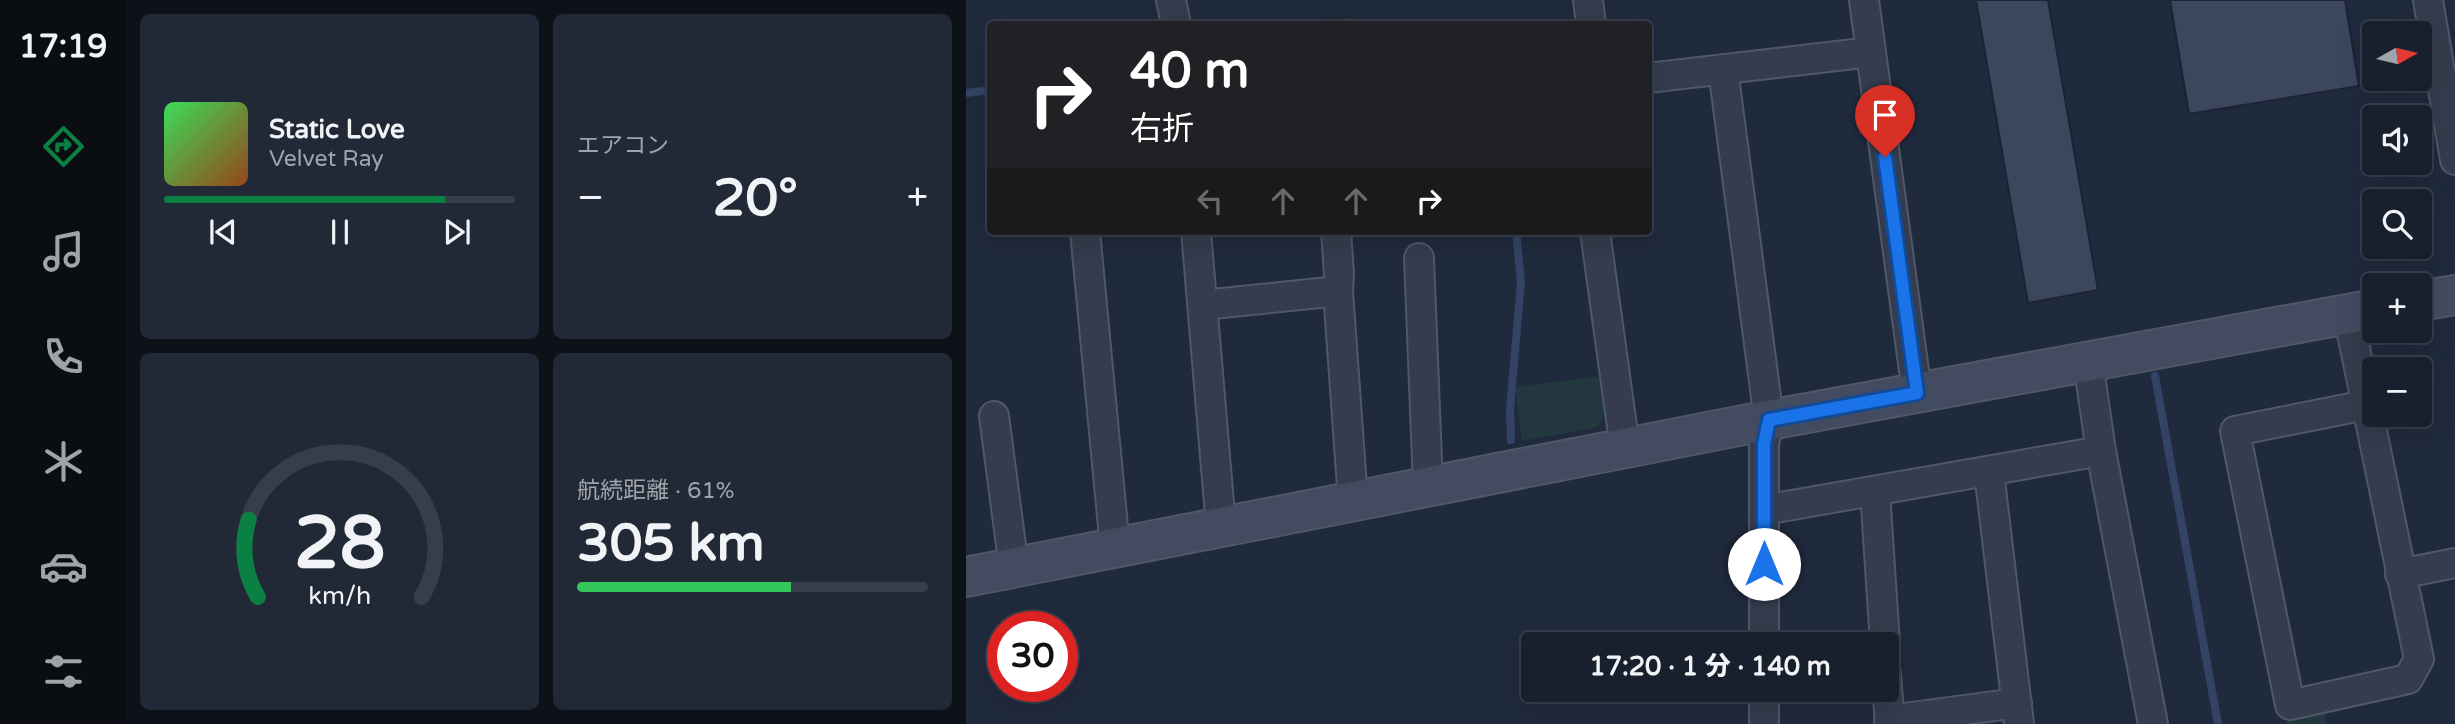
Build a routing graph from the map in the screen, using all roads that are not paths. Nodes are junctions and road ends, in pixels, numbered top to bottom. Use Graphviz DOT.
graph roads {
  1 [pos="1171,0"];
  2 [pos="1588,0"];
  3 [pos="1864,0"];
  4 [pos="2428,0"];
  5 [pos="1175,21"];
  6 [pos="1591,21"];
  7 [pos="1871,52"];
  8 [pos="1723,69"];
  9 [pos="1652,78"];
  10 [pos="2455,160"];
  11 [pos="1086,235"];
  12 [pos="1196,235"];
  13 [pos="1336,235"];
  14 [pos="1596,235"];
  15 [pos="1419,258"];
  16 [pos="1338,291"];
  17 [pos="2455,295"];
  18 [pos="2432,299"];
  19 [pos="1203,305"];
  20 [pos="2361,312"];
  21 [pos="2363,357"];
  22 [pos="2088,362"];
  23 [pos="1917,393"];
  24 [pos="2362,406"];
  25 [pos="994,416"];
  26 [pos="1769,420"];
  27 [pos="2370,427"];
  28 [pos="1625,448"];
  29 [pos="2101,451"];
  30 [pos="1989,472"];
  31 [pos="1428,486"];
  32 [pos="1875,491"];
  33 [pos="1353,501"];
  34 [pos="1764,510"];
  35 [pos="1221,527"];
  36 [pos="1115,548"];
  37 [pos="2455,563"];
  38 [pos="1014,568"];
  39 [pos="2400,574"];
  40 [pos="966,578"];
  41 [pos="1764,632"];
  42 [pos="1884,632"];
  43 [pos="1764,702"];
  44 [pos="1888,702"];
  45 [pos="2018,714"];
  46 [pos="2282,715"];
  47 [pos="1890,722"];
  48 [pos="1764,724"];
  49 [pos="2153,724"];
  1 -- 5 [label="street"];
  2 -- 6 [label="street"];
  3 -- 7 [label="street"];
  4 -- 10 [label="street"];
  7 -- 8 [label="street"];
  7 -- 23 [label="street"];
  8 -- 9 [label="street"];
  8 -- 26 [label="street"];
  11 -- 36 [label="street"];
  12 -- 19 [label="street"];
  13 -- 16 [label="street"];
  14 -- 28 [label="street"];
  15 -- 31 [label="street"];
  16 -- 19 [label="street"];
  16 -- 33 [label="street"];
  17 -- 18 [label="street"];
  19 -- 35 [label="street"];
  20 -- 21 [label="street"];
  20 -- 22 [label="street"];
  22 -- 23 [label="street"];
  22 -- 29 [label="street"];
  23 -- 26 [label="street"];
  24 -- 46 [label="street"];
  25 -- 38 [label="street"];
  26 -- 28 [label="street"];
  26 -- 34 [label="street"];
  27 -- 39 [label="street"];
  28 -- 31 [label="street"];
  29 -- 30 [label="street"];
  29 -- 49 [label="street"];
  30 -- 32 [label="street"];
  30 -- 45 [label="street"];
  31 -- 33 [label="street"];
  32 -- 34 [label="street"];
  32 -- 42 [label="street"];
  33 -- 35 [label="street"];
  34 -- 41 [label="street"];
  35 -- 36 [label="street"];
  36 -- 38 [label="street"];
  37 -- 39 [label="street"];
  38 -- 40 [label="street"];
  39 -- 46 [label="street"];
  43 -- 48 [label="street"];
  44 -- 47 [label="street"];
  45 -- 47 [label="street"];
}
